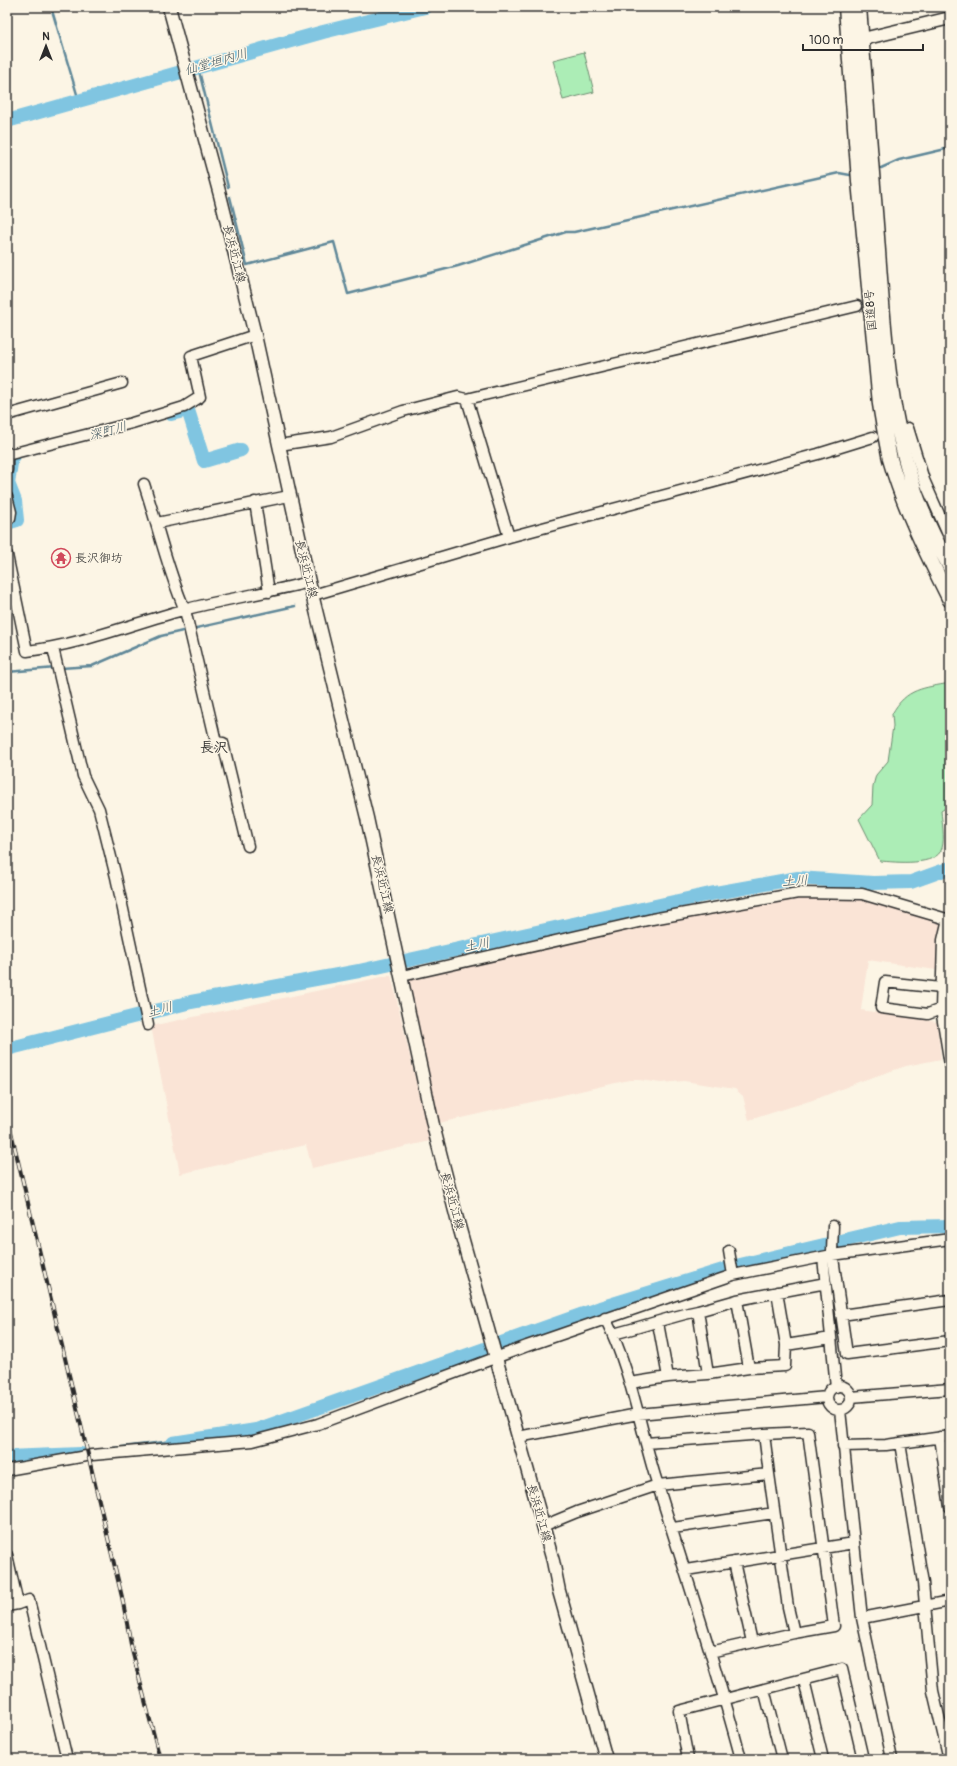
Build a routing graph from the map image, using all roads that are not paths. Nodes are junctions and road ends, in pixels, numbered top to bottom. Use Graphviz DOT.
graph roads {
  1 [pos="169,7"];
  2 [pos="846,7"];
  3 [pos="859,7"];
  4 [pos="950,18"];
  5 [pos="855,40"];
  6 [pos="857,306"];
  7 [pos="255,335"];
  8 [pos="122,383"];
  9 [pos="466,399"];
  10 [pos="7,415"];
  11 [pos="908,428"];
  12 [pos="873,437"];
  13 [pos="279,444"];
  14 [pos="7,454"];
  15 [pos="7,470"];
  16 [pos="144,484"];
  17 [pos="289,496"];
  18 [pos="7,497"];
  19 [pos="255,502"];
  20 [pos="7,519"];
  21 [pos="158,523"];
  22 [pos="509,537"];
  23 [pos="950,539"];
  24 [pos="7,555"];
  25 [pos="950,568"];
  26 [pos="309,582"];
  27 [pos="269,592"];
  28 [pos="313,594"];
  29 [pos="950,600"];
  30 [pos="185,610"];
  31 [pos="53,648"];
  32 [pos="248,846"];
  33 [pos="949,920"];
  34 [pos="401,974"];
  35 [pos="941,988"];
  36 [pos="941,1009"];
  37 [pos="148,1025"];
  38 [pos="950,1065"];
  39 [pos="832,1228"];
  40 [pos="950,1239"];
  41 [pos="728,1251"];
  42 [pos="829,1254"];
  43 [pos="733,1276"];
  44 [pos="826,1283"];
  45 [pos="777,1292"];
  46 [pos="737,1300"];
  47 [pos="950,1300"];
  48 [pos="698,1311"];
  49 [pos="841,1315"];
  50 [pos="605,1318"];
  51 [pos="658,1323"];
  52 [pos="613,1334"];
  53 [pos="831,1338"];
  54 [pos="950,1341"];
  55 [pos="786,1345"];
  56 [pos="496,1357"];
  57 [pos="749,1368"];
  58 [pos="708,1374"];
  59 [pos="668,1377"];
  60 [pos="630,1383"];
  61 [pos="836,1387"];
  62 [pos="950,1389"];
  63 [pos="827,1397"];
  64 [pos="851,1397"];
  65 [pos="840,1410"];
  66 [pos="638,1414"];
  67 [pos="764,1434"];
  68 [pos="518,1437"];
  69 [pos="945,1437"];
  70 [pos="646,1443"];
  71 [pos="900,1443"];
  72 [pos="843,1446"];
  73 [pos="7,1470"];
  74 [pos="769,1474"];
  75 [pos="658,1485"];
  76 [pos="950,1507"];
  77 [pos="774,1513"];
  78 [pos="543,1526"];
  79 [pos="672,1528"];
  80 [pos="854,1542"];
  81 [pos="824,1547"];
  82 [pos="780,1554"];
  83 [pos="7,1555"];
  84 [pos="734,1562"];
  85 [pos="686,1570"];
  86 [pos="950,1601"];
  87 [pos="18,1604"];
  88 [pos="7,1606"];
  89 [pos="924,1606"];
  90 [pos="862,1618"];
  91 [pos="794,1633"];
  92 [pos="752,1642"];
  93 [pos="710,1652"];
  94 [pos="804,1680"];
  95 [pos="764,1689"];
  96 [pos="726,1700"];
  97 [pos="67,1759"];
  98 [pos="606,1759"];
  99 [pos="688,1759"];
  100 [pos="741,1759"];
  101 [pos="782,1759"];
  102 [pos="823,1759"];
  103 [pos="863,1759"];
  104 [pos="892,1759"];
  105 [pos="949,1759"];
  1 -- 7 [label="main road, 長浜近江線"];
  2 -- 5 [label="highway, 国道8号"];
  3 -- 5 [label="highway, 国道8号"];
  4 -- 5 [label="main road"];
  5 -- 25 [label="highway, 国道8号"];
  5 -- 29 [label="highway, 国道8号"];
  6 -- 9 [label="street"];
  7 -- 13 [label="main road, 長浜近江線"];
  7 -- 14 [label="street"];
  8 -- 10 [label="street"];
  9 -- 13 [label="street"];
  9 -- 22 [label="street"];
  11 -- 23 [label="street"];
  12 -- 22 [label="street"];
  13 -- 17 [label="main road, 長浜近江線"];
  14 -- 15 [label="street"];
  16 -- 21 [label="street"];
  17 -- 19 [label="street"];
  17 -- 26 [label="main road, 長浜近江線"];
  18 -- 20 [label="street"];
  19 -- 21 [label="street"];
  19 -- 27 [label="street"];
  21 -- 30 [label="street"];
  22 -- 28 [label="street"];
  24 -- 31 [label="street"];
  26 -- 27 [label="street"];
  26 -- 28 [label="main road, 長浜近江線"];
  27 -- 30 [label="street"];
  28 -- 34 [label="main road, 長浜近江線"];
  30 -- 31 [label="street"];
  30 -- 32 [label="street"];
  31 -- 37 [label="street"];
  33 -- 34 [label="street"];
  33 -- 35 [label="street"];
  34 -- 56 [label="main road, 長浜近江線"];
  35 -- 36 [label="street"];
  35 -- 36 [label="street"];
  36 -- 38 [label="street"];
  39 -- 42 [label="street"];
  40 -- 42 [label="street"];
  41 -- 43 [label="street"];
  42 -- 43 [label="street"];
  42 -- 44 [label="street"];
  42 -- 49 [label="street"];
  43 -- 50 [label="street"];
  44 -- 45 [label="street"];
  44 -- 53 [label="street"];
  45 -- 46 [label="street"];
  45 -- 55 [label="street"];
  46 -- 48 [label="street"];
  46 -- 57 [label="street"];
  47 -- 49 [label="street"];
  48 -- 51 [label="street"];
  48 -- 58 [label="street"];
  49 -- 54 [label="street"];
  50 -- 52 [label="street"];
  50 -- 56 [label="street"];
  51 -- 52 [label="street"];
  51 -- 59 [label="street"];
  52 -- 60 [label="street"];
  53 -- 55 [label="street"];
  53 -- 61 [label="street"];
  55 -- 57 [label="street"];
  56 -- 68 [label="main road, 長浜近江線"];
  56 -- 73 [label="street"];
  57 -- 58 [label="street"];
  58 -- 59 [label="street"];
  59 -- 60 [label="street"];
  60 -- 66 [label="street"];
  61 -- 63 [label="street"];
  61 -- 64 [label="street"];
  62 -- 64 [label="street"];
  63 -- 65 [label="street"];
  63 -- 66 [label="street"];
  64 -- 65 [label="street"];
  65 -- 72 [label="street"];
  66 -- 68 [label="street"];
  66 -- 70 [label="street"];
  67 -- 70 [label="street"];
  67 -- 74 [label="street"];
  67 -- 81 [label="street"];
  68 -- 78 [label="main road, 長浜近江線"];
  69 -- 71 [label="street"];
  69 -- 76 [label="street"];
  70 -- 75 [label="street"];
  71 -- 72 [label="street"];
  71 -- 89 [label="street"];
  72 -- 80 [label="street"];
  74 -- 75 [label="street"];
  74 -- 77 [label="street"];
  75 -- 78 [label="street"];
  75 -- 79 [label="street"];
  77 -- 79 [label="street"];
  77 -- 82 [label="street"];
  78 -- 98 [label="main road, 長浜近江線"];
  79 -- 85 [label="street"];
  80 -- 81 [label="street"];
  80 -- 90 [label="street"];
  81 -- 82 [label="street"];
  81 -- 91 [label="street"];
  82 -- 84 [label="street"];
  82 -- 91 [label="street"];
  83 -- 87 [label="street"];
  84 -- 85 [label="street"];
  84 -- 92 [label="street"];
  85 -- 93 [label="street"];
  86 -- 89 [label="street"];
  87 -- 88 [label="street"];
  87 -- 97 [label="street"];
  89 -- 90 [label="street"];
  89 -- 105 [label="street"];
  90 -- 104 [label="street"];
  91 -- 92 [label="street"];
  92 -- 93 [label="street"];
  93 -- 96 [label="street"];
  94 -- 95 [label="street"];
  94 -- 102 [label="street"];
  94 -- 103 [label="street"];
  95 -- 96 [label="street"];
  95 -- 101 [label="street"];
  96 -- 99 [label="street"];
  96 -- 100 [label="street"];
}
